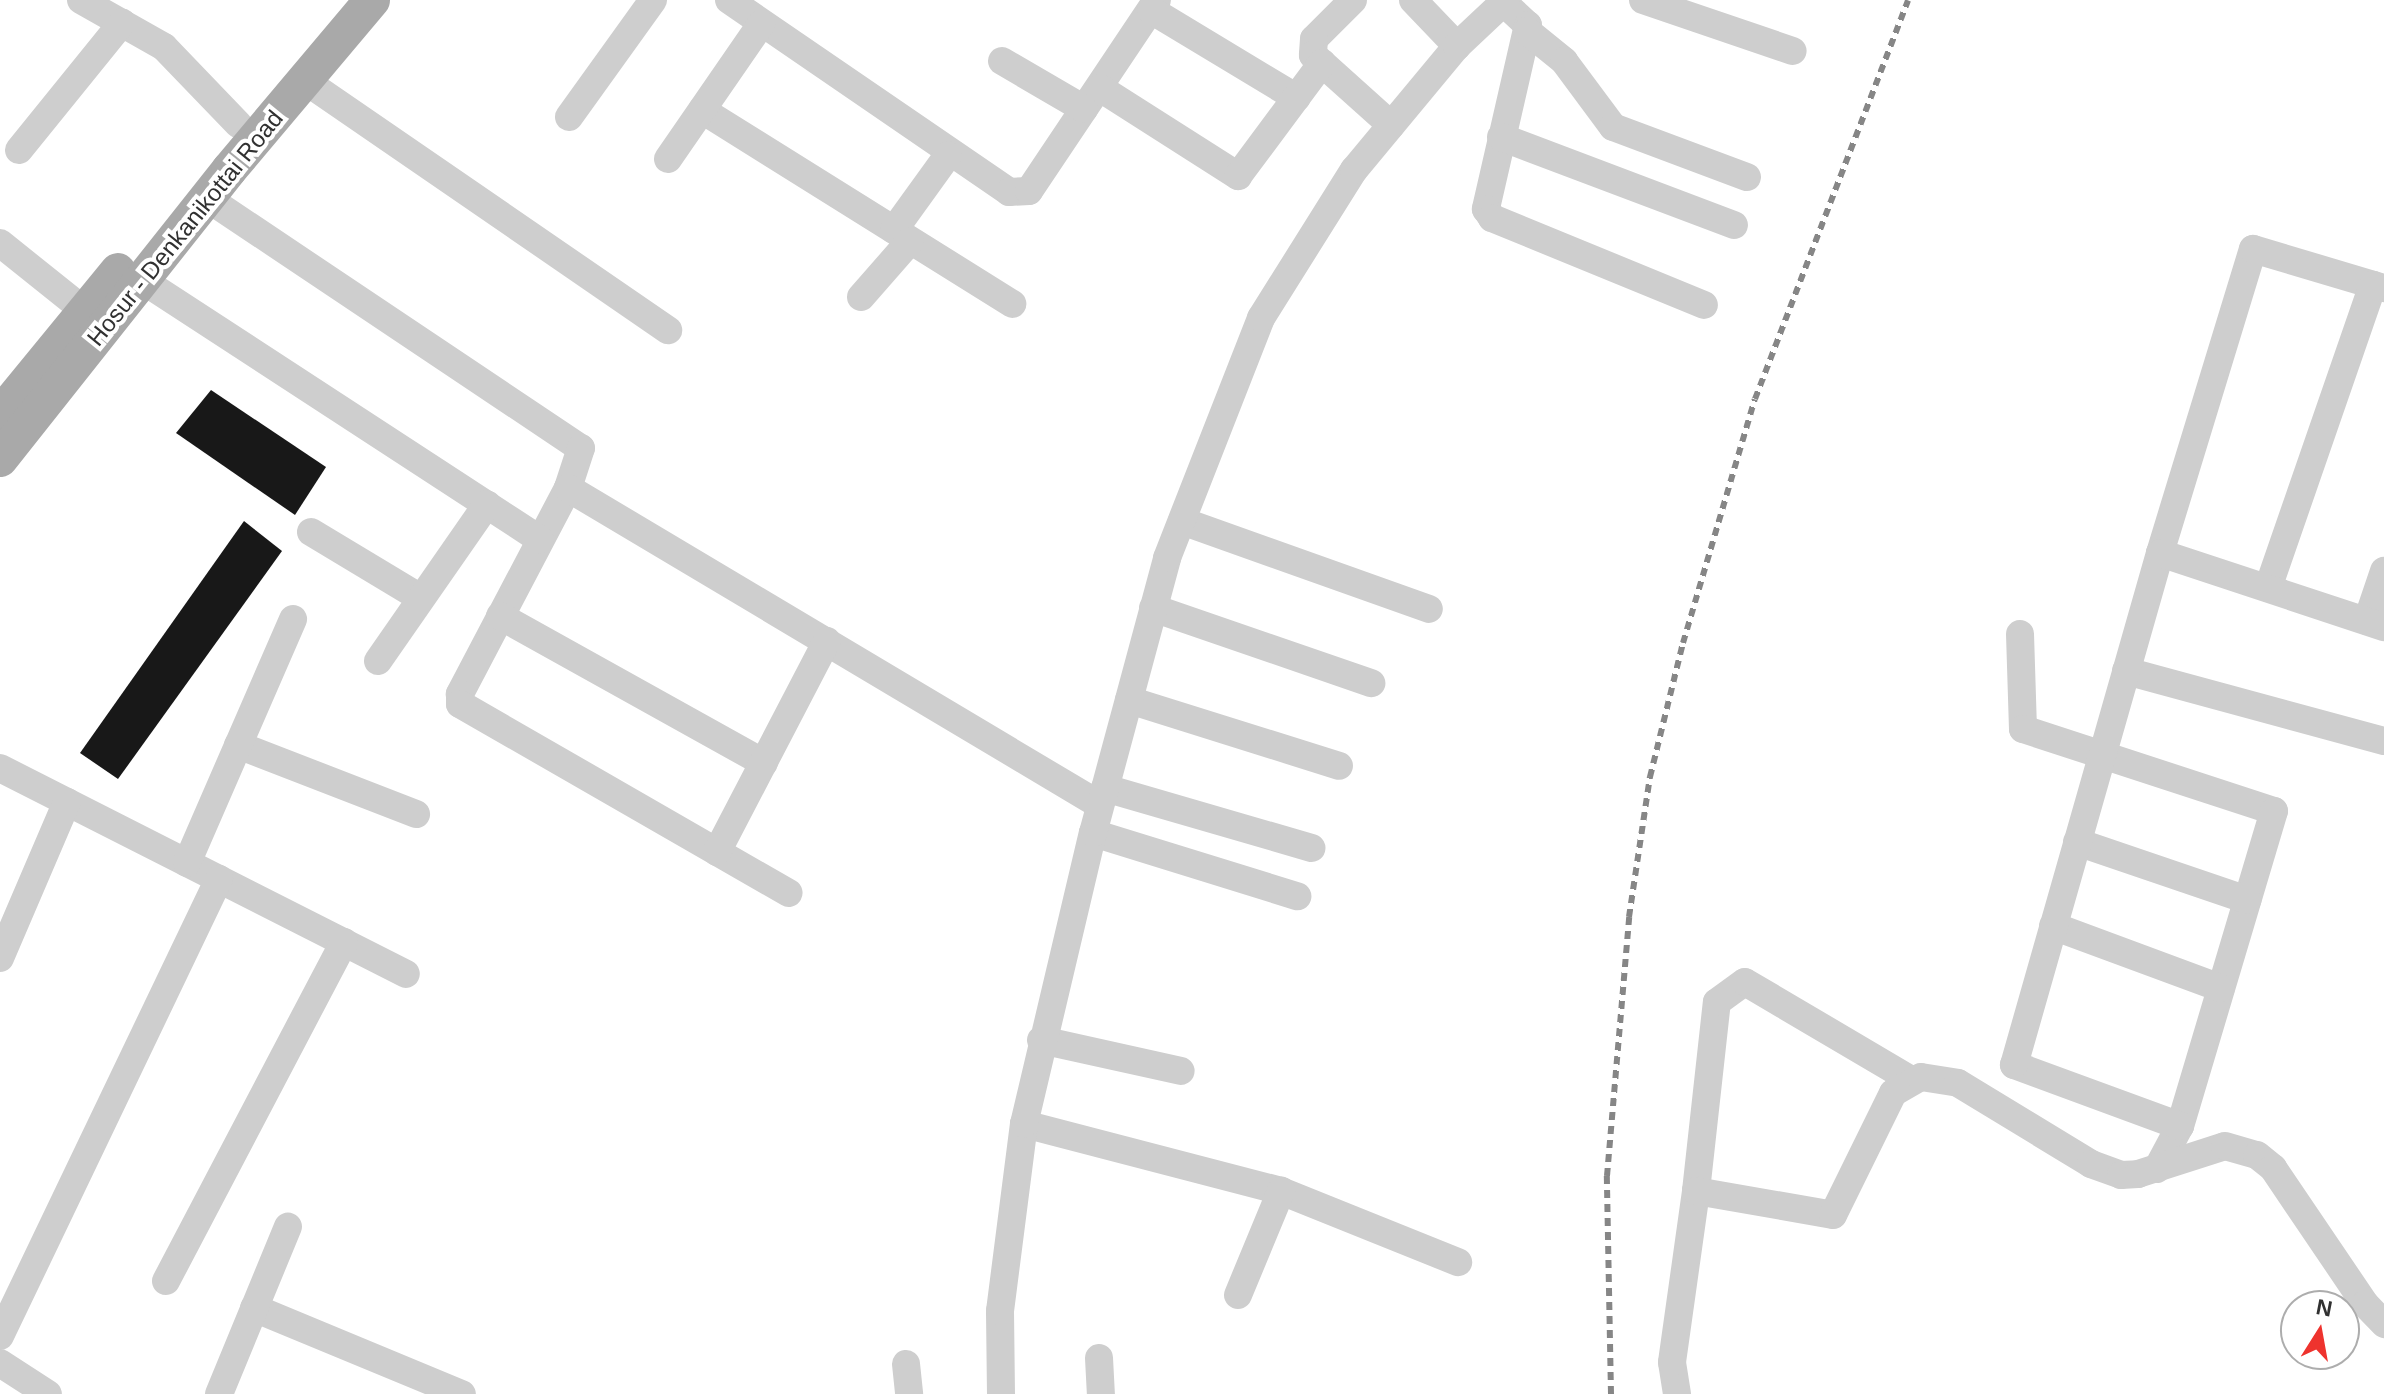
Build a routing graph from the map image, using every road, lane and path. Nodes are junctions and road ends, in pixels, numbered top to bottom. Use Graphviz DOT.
graph roads {
  1 [pos="81,0"];
  2 [pos="341,0"];
  3 [pos="372,0"];
  4 [pos="653,0"];
  5 [pos="729,0"];
  6 [pos="1353,0"];
  7 [pos="1413,0"];
  8 [pos="1643,0"];
  9 [pos="1504,1"];
  10 [pos="1154,5"];
  11 [pos="122,23"];
  12 [pos="761,24"];
  13 [pos="1527,31"];
  14 [pos="1457,46"];
  15 [pos="1793,51"];
  16 [pos="1002,61"];
  17 [pos="1322,63"];
  18 [pos="304,80"];
  19 [pos="1092,98"];
  20 [pos="1297,98"];
  21 [pos="702,110"];
  22 [pos="569,117"];
  23 [pos="238,124"];
  24 [pos="1391,125"];
  25 [pos="1501,137"];
  26 [pos="19,150"];
  27 [pos="948,155"];
  28 [pos="668,159"];
  29 [pos="1747,177"];
  30 [pos="207,198"];
  31 [pos="1734,225"];
  32 [pos="902,235"];
  33 [pos="0,243"];
  34 [pos="142,280"];
  35 [pos="2378,286"];
  36 [pos="861,297"];
  37 [pos="1012,304"];
  38 [pos="1704,305"];
  39 [pos="95,319"];
  40 [pos="668,330"];
  41 [pos="0,415"];
  42 [pos="0,459"];
  43 [pos="568,488"];
  44 [pos="487,504"];
  45 [pos="1182,521"];
  46 [pos="311,532"];
  47 [pos="540,539"];
  48 [pos="2160,553"];
  49 [pos="2384,571"];
  50 [pos="2268,588"];
  51 [pos="421,598"];
  52 [pos="1153,608"];
  53 [pos="1429,609"];
  54 [pos="500,616"];
  55 [pos="293,619"];
  56 [pos="2376,624"];
  57 [pos="2020,634"];
  58 [pos="827,641"];
  59 [pos="378,661"];
  60 [pos="2126,671"];
  61 [pos="1371,683"];
  62 [pos="1129,700"];
  63 [pos="2384,741"];
  64 [pos="238,745"];
  65 [pos="2103,753"];
  66 [pos="764,763"];
  67 [pos="1339,766"];
  68 [pos="0,768"];
  69 [pos="1103,797"];
  70 [pos="67,802"];
  71 [pos="416,814"];
  72 [pos="1093,833"];
  73 [pos="2077,842"];
  74 [pos="1311,848"];
  75 [pos="717,852"];
  76 [pos="187,863"];
  77 [pos="219,879"];
  78 [pos="789,893"];
  79 [pos="1297,896"];
  80 [pos="2247,900"];
  81 [pos="2053,926"];
  82 [pos="344,942"];
  83 [pos="0,958"];
  84 [pos="406,974"];
  85 [pos="2221,988"];
  86 [pos="1041,1040"];
  87 [pos="1181,1071"];
  88 [pos="1910,1079"];
  89 [pos="1024,1124"];
  90 [pos="2180,1126"];
  91 [pos="2157,1169"];
  92 [pos="1281,1191"];
  93 [pos="1696,1191"];
  94 [pos="288,1227"];
  95 [pos="1458,1262"];
  96 [pos="166,1281"];
  97 [pos="1238,1295"];
  98 [pos="254,1308"];
  99 [pos="2384,1324"];
  100 [pos="0,1336"];
  101 [pos="1099,1358"];
  102 [pos="0,1363"];
  103 [pos="906,1364"];
  104 [pos="48,1394"];
  105 [pos="219,1394"];
  106 [pos="462,1394"];
  107 [pos="909,1394"];
  108 [pos="1001,1394"];
  109 [pos="1101,1394"];
  110 [pos="1677,1394"];
  1 -- 11 [label="street"];
  2 -- 23 [label="main road, Hosur - Denkanikottai Road"];
  3 -- 18 [label="main road, Hosur - Denkanikottai Road"];
  4 -- 22 [label="street"];
  5 -- 12 [label="street"];
  6 -- 17 [label="street"];
  7 -- 14 [label="street"];
  8 -- 15 [label="street"];
  9 -- 13 [label="street"];
  9 -- 14 [label="street"];
  10 -- 19 [label="street"];
  10 -- 20 [label="street"];
  11 -- 23 [label="street"];
  11 -- 26 [label="street"];
  12 -- 21 [label="street"];
  12 -- 27 [label="street"];
  13 -- 25 [label="street"];
  13 -- 29 [label="street"];
  14 -- 24 [label="street"];
  16 -- 19 [label="street"];
  17 -- 20 [label="street"];
  17 -- 24 [label="street"];
  18 -- 30 [label="main road, Hosur - Denkanikottai Road"];
  18 -- 40 [label="street"];
  19 -- 20 [label="street"];
  19 -- 27 [label="street"];
  21 -- 28 [label="street"];
  21 -- 32 [label="street"];
  23 -- 39 [label="main road, Hosur - Denkanikottai Road"];
  24 -- 45 [label="street"];
  25 -- 31 [label="street"];
  25 -- 38 [label="street"];
  27 -- 32 [label="street"];
  30 -- 34 [label="main road, Hosur - Denkanikottai Road"];
  30 -- 43 [label="street"];
  32 -- 36 [label="street"];
  32 -- 37 [label="street"];
  33 -- 39 [label="street"];
  34 -- 39 [label="main road, Hosur - Denkanikottai Road"];
  34 -- 44 [label="street"];
  35 -- 48 [label="street"];
  35 -- 50 [label="street"];
  39 -- 41 [label="main road, Hosur - Denkanikottai Road"];
  39 -- 42 [label="main road, Hosur - Denkanikottai Road"];
  43 -- 47 [label="street"];
  43 -- 58 [label="street"];
  44 -- 47 [label="street"];
  44 -- 51 [label="street"];
  45 -- 52 [label="street"];
  45 -- 53 [label="street"];
  46 -- 51 [label="street"];
  47 -- 54 [label="street"];
  48 -- 50 [label="street"];
  48 -- 60 [label="street"];
  49 -- 56 [label="street"];
  50 -- 56 [label="street"];
  51 -- 59 [label="street"];
  52 -- 61 [label="street"];
  52 -- 62 [label="street"];
  54 -- 66 [label="street"];
  54 -- 75 [label="street"];
  55 -- 64 [label="street"];
  57 -- 65 [label="street"];
  58 -- 66 [label="street"];
  58 -- 69 [label="street"];
  60 -- 63 [label="street"];
  60 -- 65 [label="street"];
  62 -- 67 [label="street"];
  62 -- 69 [label="street"];
  64 -- 71 [label="street"];
  64 -- 76 [label="street"];
  65 -- 73 [label="street"];
  65 -- 80 [label="street"];
  66 -- 75 [label="street"];
  68 -- 70 [label="street"];
  69 -- 72 [label="street"];
  69 -- 74 [label="street"];
  70 -- 76 [label="street"];
  70 -- 83 [label="street"];
  72 -- 79 [label="street"];
  72 -- 86 [label="street"];
  73 -- 80 [label="street"];
  73 -- 81 [label="street"];
  75 -- 78 [label="street"];
  76 -- 77 [label="street"];
  77 -- 82 [label="street"];
  77 -- 100 [label="street"];
  80 -- 85 [label="street"];
  81 -- 85 [label="street"];
  81 -- 90 [label="street"];
  82 -- 84 [label="street"];
  82 -- 96 [label="street"];
  85 -- 90 [label="street"];
  86 -- 87 [label="street"];
  86 -- 89 [label="street"];
  88 -- 91 [label="street"];
  88 -- 93 [label="street"];
  88 -- 93 [label="street"];
  89 -- 92 [label="street"];
  89 -- 108 [label="street"];
  90 -- 91 [label="street"];
  91 -- 99 [label="street"];
  92 -- 95 [label="street"];
  92 -- 97 [label="street"];
  93 -- 110 [label="street"];
  94 -- 98 [label="street"];
  98 -- 105 [label="street"];
  98 -- 106 [label="street"];
  101 -- 109 [label="street"];
  102 -- 104 [label="street"];
  103 -- 107 [label="street"];
}
